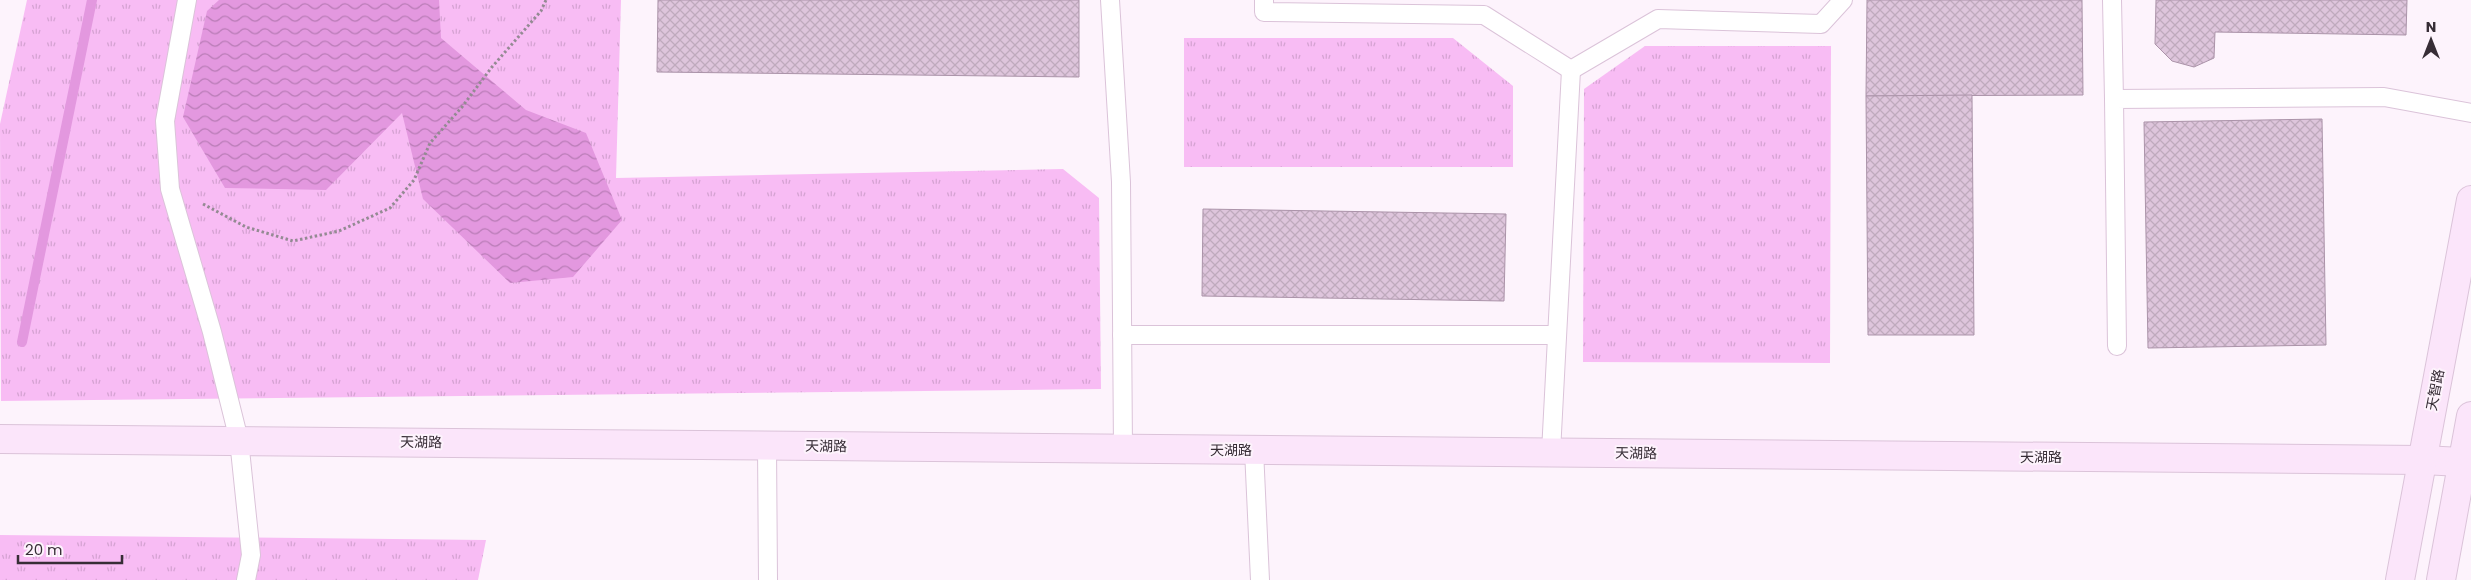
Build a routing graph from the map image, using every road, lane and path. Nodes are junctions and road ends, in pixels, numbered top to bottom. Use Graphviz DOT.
graph roads {
  1 [pos="187,0"];
  2 [pos="546,0"];
  3 [pos="1110,0"];
  4 [pos="1264,0"];
  5 [pos="1843,0"];
  6 [pos="2112,0"];
  7 [pos="1571,70"];
  8 [pos="2114,99"];
  9 [pos="2471,113"];
  10 [pos="169,178"];
  11 [pos="2471,200"];
  12 [pos="1122,335"];
  13 [pos="1557,335"];
  14 [pos="2117,346"];
  15 [pos="2471,416"];
  16 [pos="0,439"];
  17 [pos="239,440"];
  18 [pos="767,446"];
  19 [pos="1123,449"];
  20 [pos="1254,450"];
  21 [pos="1551,452"];
  22 [pos="2422,460"];
  23 [pos="2462,462"];
  24 [pos="246,580"];
  25 [pos="768,580"];
  26 [pos="1260,580"];
  27 [pos="2400,580"];
  28 [pos="2441,580"];
  1 -- 10 [label="lane"];
  2 -- 10 [label="path"];
  3 -- 12 [label="lane"];
  4 -- 7 [label="lane"];
  5 -- 7 [label="lane"];
  6 -- 8 [label="lane"];
  7 -- 13 [label="lane"];
  8 -- 9 [label="lane"];
  8 -- 14 [label="lane"];
  10 -- 17 [label="lane"];
  11 -- 22 [label="street, 天智路"];
  12 -- 13 [label="lane"];
  12 -- 19 [label="lane"];
  13 -- 21 [label="lane"];
  15 -- 23 [label="street"];
  16 -- 17 [label="street, 天湖路"];
  17 -- 18 [label="street, 天湖路"];
  17 -- 24 [label="lane"];
  18 -- 19 [label="street, 天湖路"];
  18 -- 25 [label="lane"];
  19 -- 20 [label="street, 天湖路"];
  20 -- 21 [label="street, 天湖路"];
  20 -- 26 [label="lane"];
  21 -- 22 [label="street, 天湖路"];
  22 -- 23 [label="street, 天湖路"];
  22 -- 27 [label="street, 天智路"];
  23 -- 28 [label="street"];
}
